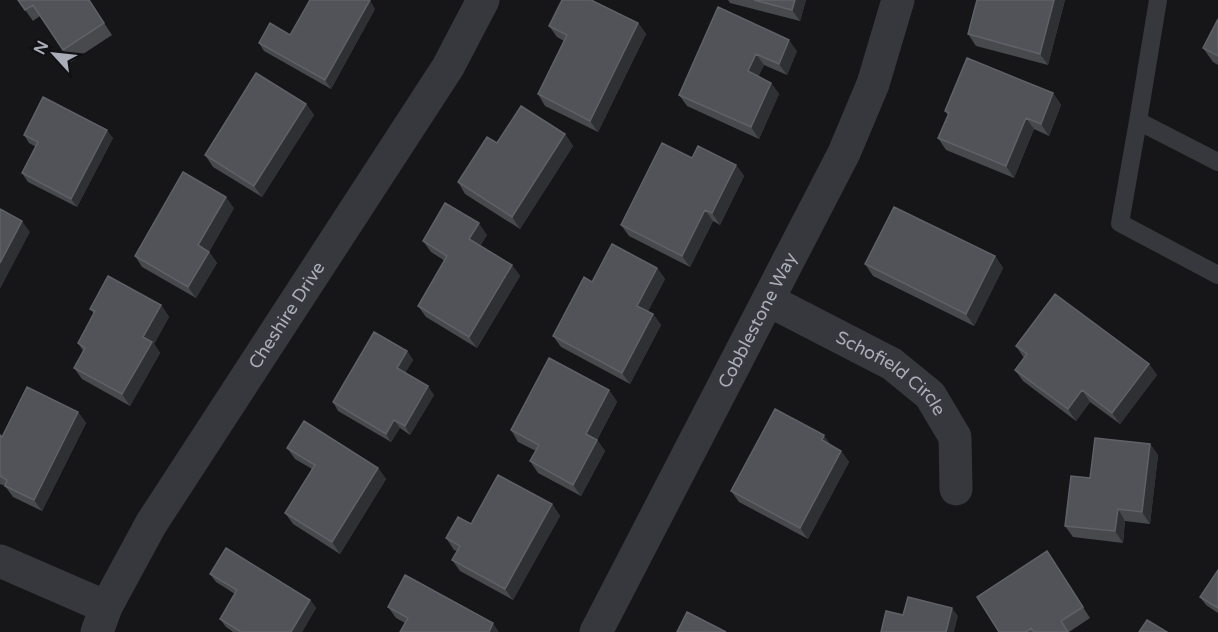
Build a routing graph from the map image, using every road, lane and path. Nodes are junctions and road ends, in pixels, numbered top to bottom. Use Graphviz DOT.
graph roads {
  1 [pos="483,0"];
  2 [pos="898,0"];
  3 [pos="1158,0"];
  4 [pos="1138,121"];
  5 [pos="1218,162"];
  6 [pos="1218,274"];
  7 [pos="770,301"];
  8 [pos="956,489"];
  9 [pos="0,561"];
  10 [pos="102,620"];
  11 [pos="596,632"];
  1 -- 10 [label="street, Cheshire Drive"];
  2 -- 7 [label="street, Cobblestone Way"];
  3 -- 4 [label="lane"];
  4 -- 5 [label="lane"];
  4 -- 6 [label="lane"];
  7 -- 8 [label="street, Schofield Circle"];
  7 -- 11 [label="street, Cobblestone Way"];
  9 -- 10 [label="street"];
}
